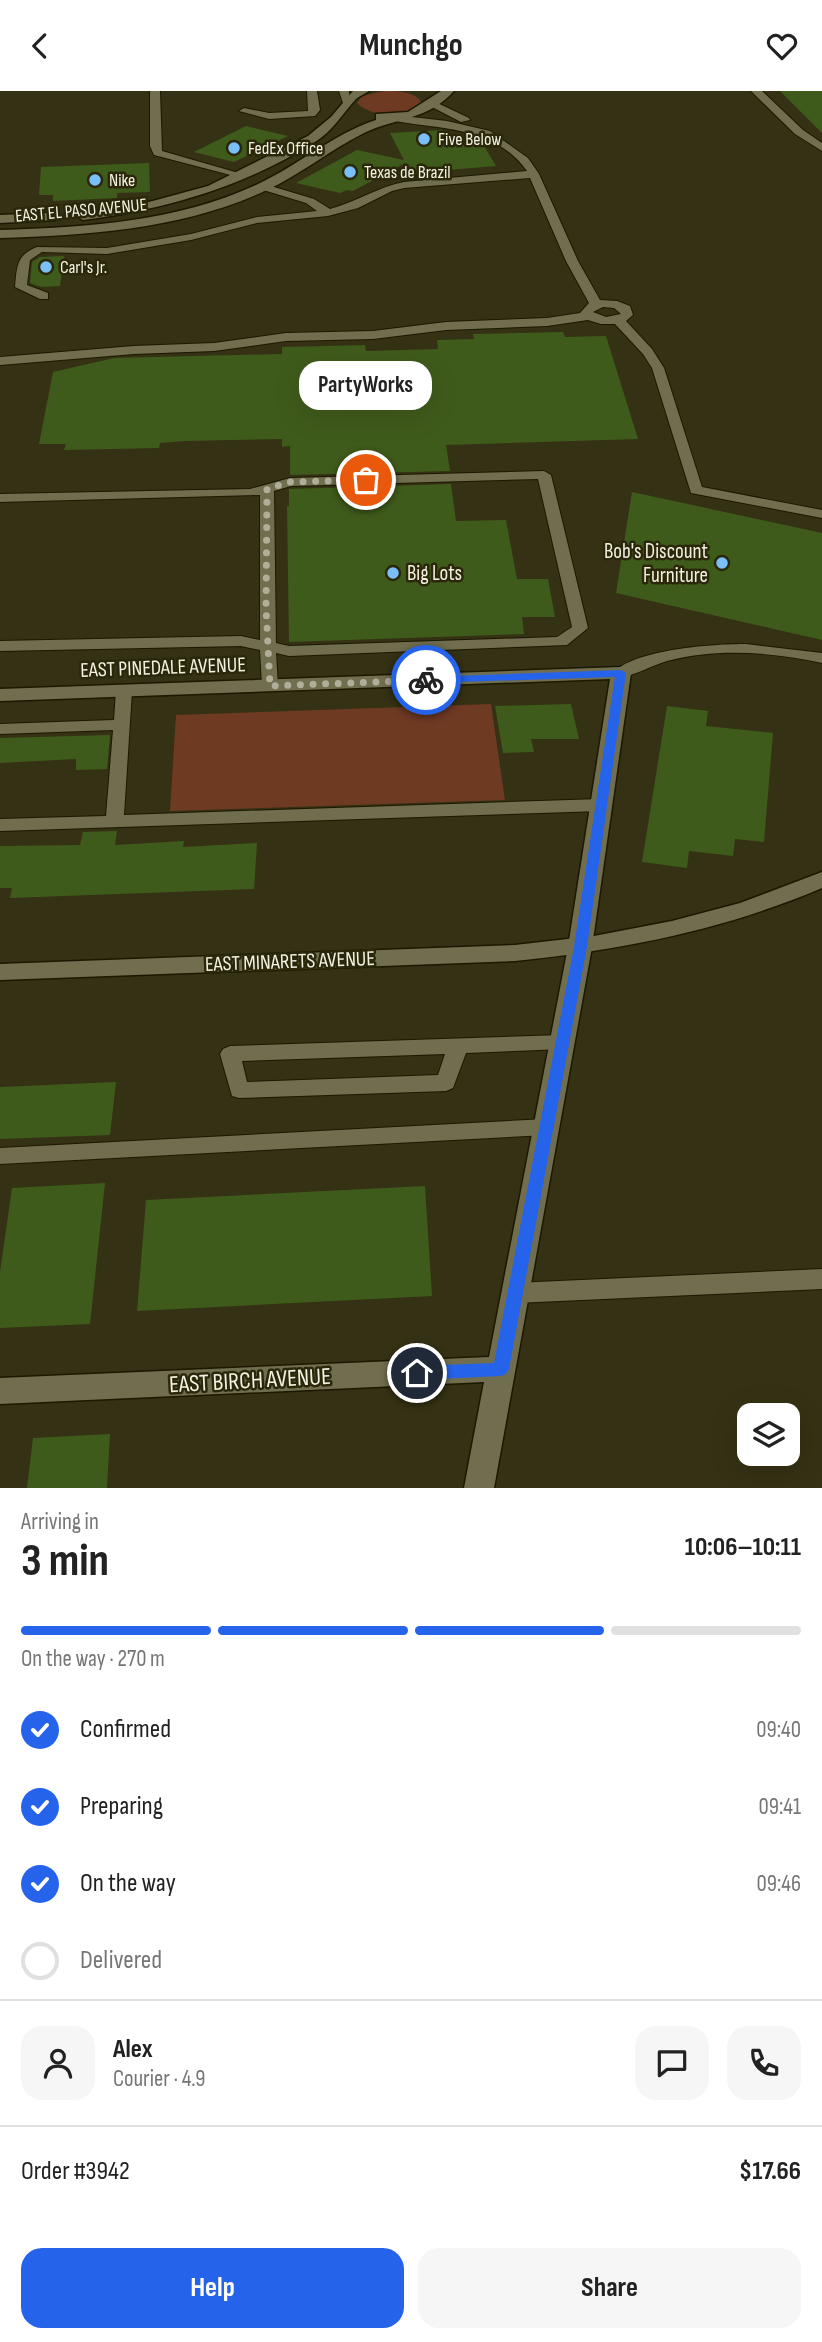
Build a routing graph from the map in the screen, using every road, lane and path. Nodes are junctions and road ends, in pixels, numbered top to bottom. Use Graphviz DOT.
graph roads {
  1 [pos="155,91"];
  2 [pos="312,91"];
  3 [pos="363,91"];
  4 [pos="448,91"];
  5 [pos="756,91"];
  6 [pos="421,92"];
  7 [pos="431,103"];
  8 [pos="352,105"];
  9 [pos="244,111"];
  10 [pos="394,118"];
  11 [pos="486,133"];
  12 [pos="312,139"];
  13 [pos="822,148"];
  14 [pos="534,174"];
  15 [pos="238,176"];
  16 [pos="264,187"];
  17 [pos="328,213"];
  18 [pos="0,219"];
  19 [pos="0,234"];
  20 [pos="44,296"];
  21 [pos="596,304"];
  22 [pos="588,316"];
  23 [pos="618,320"];
  24 [pos="0,361"];
  25 [pos="267,489"];
  26 [pos="0,498"];
  27 [pos="822,514"];
  28 [pos="0,646"];
  29 [pos="267,646"];
  30 [pos="822,658"];
  31 [pos="621,673"];
  32 [pos="270,686"];
  33 [pos="124,691"];
  34 [pos="0,695"];
  35 [pos="121,725"];
  36 [pos="0,729"];
  37 [pos="601,806"];
  38 [pos="115,821"];
  39 [pos="0,825"];
  40 [pos="822,879"];
  41 [pos="580,947"];
  42 [pos="0,972"];
  43 [pos="563,1042"];
  44 [pos="458,1045"];
  45 [pos="546,1127"];
  46 [pos="0,1156"];
  47 [pos="822,1279"];
  48 [pos="515,1293"];
  49 [pos="501,1369"];
  50 [pos="0,1391"];
  51 [pos="479,1488"];
  1 -- 15 [label="lane"];
  2 -- 9 [label="lane"];
  3 -- 8 [label="street, EAST EL PASO AVENUE"];
  4 -- 7 [label="street"];
  5 -- 13 [label="lane"];
  6 -- 7 [label="street"];
  7 -- 10 [label="street, EAST EL PASO AVENUE"];
  7 -- 11 [label="lane"];
  8 -- 10 [label="street"];
  8 -- 12 [label="street, EAST EL PASO AVENUE"];
  10 -- 11 [label="lane"];
  10 -- 16 [label="street, EAST EL PASO AVENUE"];
  11 -- 14 [label="lane"];
  12 -- 15 [label="street, EAST EL PASO AVENUE"];
  12 -- 16 [label="street"];
  14 -- 17 [label="lane"];
  14 -- 21 [label="lane"];
  15 -- 18 [label="street, EAST EL PASO AVENUE"];
  16 -- 17 [label="lane"];
  16 -- 19 [label="street, EAST EL PASO AVENUE"];
  17 -- 20 [label="lane"];
  21 -- 22 [label="lane"];
  21 -- 23 [label="lane"];
  22 -- 23 [label="lane"];
  22 -- 24 [label="lane"];
  23 -- 27 [label="lane"];
  25 -- 26 [label="lane"];
  25 -- 29 [label="lane"];
  25 -- 29 [label="lane"];
  28 -- 29 [label="lane"];
  29 -- 32 [label="lane"];
  30 -- 31 [label="lane"];
  31 -- 32 [label="street, EAST PINEDALE AVENUE"];
  31 -- 37 [label="street"];
  32 -- 33 [label="street, EAST PINEDALE AVENUE"];
  33 -- 34 [label="street, EAST PINEDALE AVENUE"];
  33 -- 35 [label="lane"];
  35 -- 36 [label="lane"];
  35 -- 38 [label="lane"];
  37 -- 38 [label="lane"];
  37 -- 41 [label="street"];
  38 -- 39 [label="lane"];
  40 -- 41 [label="street, EAST MINARETS AVENUE"];
  41 -- 42 [label="street, EAST MINARETS AVENUE"];
  41 -- 43 [label="street"];
  43 -- 44 [label="lane"];
  43 -- 45 [label="street"];
  44 -- 44 [label="lane"];
  45 -- 46 [label="lane"];
  45 -- 48 [label="street"];
  47 -- 48 [label="lane"];
  48 -- 49 [label="street"];
  49 -- 50 [label="street, EAST BIRCH AVENUE"];
  49 -- 51 [label="street"];
}
